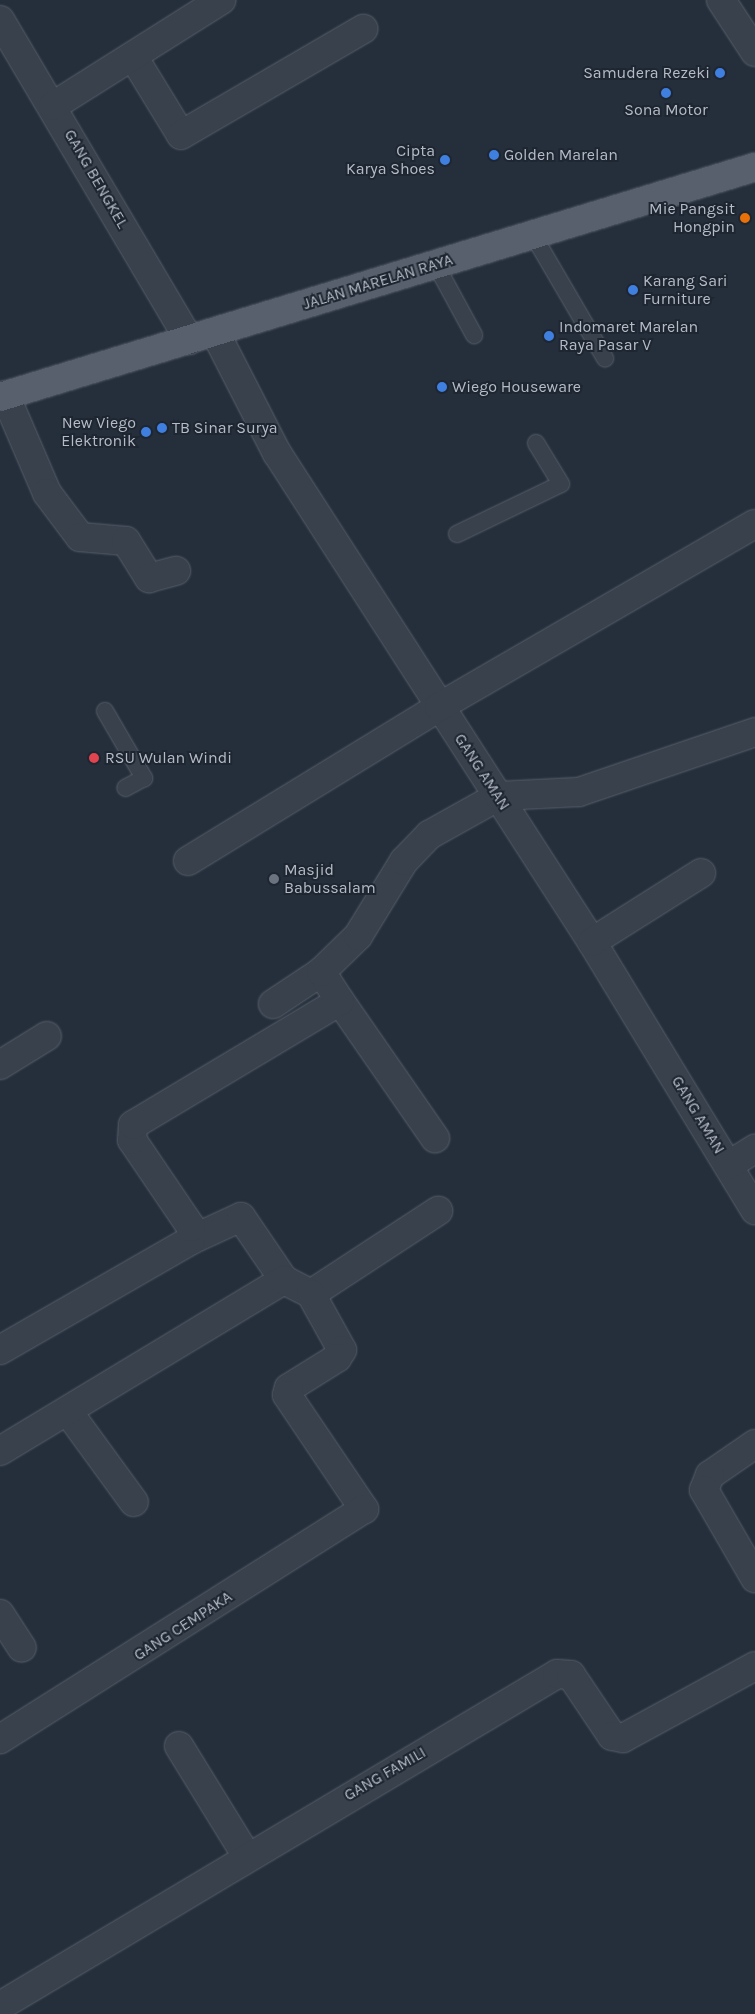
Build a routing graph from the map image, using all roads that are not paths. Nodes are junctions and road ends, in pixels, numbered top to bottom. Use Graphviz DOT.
graph roads {
  1 [pos="221,0"];
  2 [pos="721,0"];
  3 [pos="0,20"];
  4 [pos="363,29"];
  5 [pos="755,52"];
  6 [pos="134,58"];
  7 [pos="53,106"];
  8 [pos="755,167"];
  9 [pos="532,235"];
  10 [pos="436,265"];
  11 [pos="215,332"];
  12 [pos="474,335"];
  13 [pos="189,340"];
  14 [pos="605,358"];
  15 [pos="2,396"];
  16 [pos="536,444"];
  17 [pos="755,524"];
  18 [pos="457,534"];
  19 [pos="176,571"];
  20 [pos="439,707"];
  21 [pos="104,711"];
  22 [pos="755,732"];
  23 [pos="125,788"];
  24 [pos="499,796"];
  25 [pos="188,861"];
  26 [pos="701,873"];
  27 [pos="592,942"];
  28 [pos="321,972"];
  29 [pos="340,1001"];
  30 [pos="273,1004"];
  31 [pos="47,1036"];
  32 [pos="0,1065"];
  33 [pos="435,1138"];
  34 [pos="755,1149"];
  35 [pos="729,1165"];
  36 [pos="755,1210"];
  37 [pos="438,1211"];
  38 [pos="191,1240"];
  39 [pos="284,1280"];
  40 [pos="311,1294"];
  41 [pos="0,1350"];
  42 [pos="69,1413"];
  43 [pos="755,1444"];
  44 [pos="0,1451"];
  45 [pos="134,1502"];
  46 [pos="755,1578"];
  47 [pos="0,1614"];
  48 [pos="22,1648"];
  49 [pos="755,1666"];
  50 [pos="0,1740"];
  51 [pos="179,1746"];
  52 [pos="246,1855"];
  53 [pos="0,2006"];
  1 -- 6 [label="street"];
  2 -- 5 [label="street"];
  3 -- 7 [label="street, GANG BENGKEL"];
  4 -- 6 [label="street"];
  6 -- 7 [label="street"];
  7 -- 13 [label="street, GANG BENGKEL"];
  8 -- 9 [label="main road, JALAN MARELAN RAYA"];
  9 -- 10 [label="main road, JALAN MARELAN RAYA"];
  9 -- 14 [label="lane"];
  10 -- 11 [label="main road, JALAN MARELAN RAYA"];
  10 -- 12 [label="lane"];
  11 -- 13 [label="main road, JALAN MARELAN RAYA"];
  11 -- 20 [label="street, GANG AMAN"];
  13 -- 15 [label="main road, JALAN MARELAN RAYA"];
  15 -- 19 [label="street"];
  16 -- 18 [label="lane"];
  17 -- 20 [label="street"];
  20 -- 24 [label="street, GANG AMAN"];
  20 -- 25 [label="street"];
  21 -- 23 [label="lane"];
  22 -- 24 [label="street"];
  24 -- 27 [label="street, GANG AMAN"];
  24 -- 28 [label="street"];
  26 -- 27 [label="street"];
  27 -- 35 [label="street, GANG AMAN"];
  28 -- 29 [label="street"];
  28 -- 30 [label="street"];
  29 -- 33 [label="street"];
  29 -- 38 [label="street"];
  31 -- 32 [label="street"];
  34 -- 35 [label="street"];
  35 -- 36 [label="street, GANG AMAN"];
  37 -- 40 [label="street"];
  38 -- 39 [label="street"];
  38 -- 41 [label="street"];
  39 -- 40 [label="street"];
  39 -- 42 [label="street"];
  40 -- 50 [label="street, GANG CEMPAKA"];
  42 -- 44 [label="street"];
  42 -- 45 [label="street"];
  43 -- 46 [label="street"];
  47 -- 48 [label="street"];
  49 -- 52 [label="street, GANG FAMILI"];
  51 -- 52 [label="street"];
  52 -- 53 [label="street, GANG FAMILI"];
}
